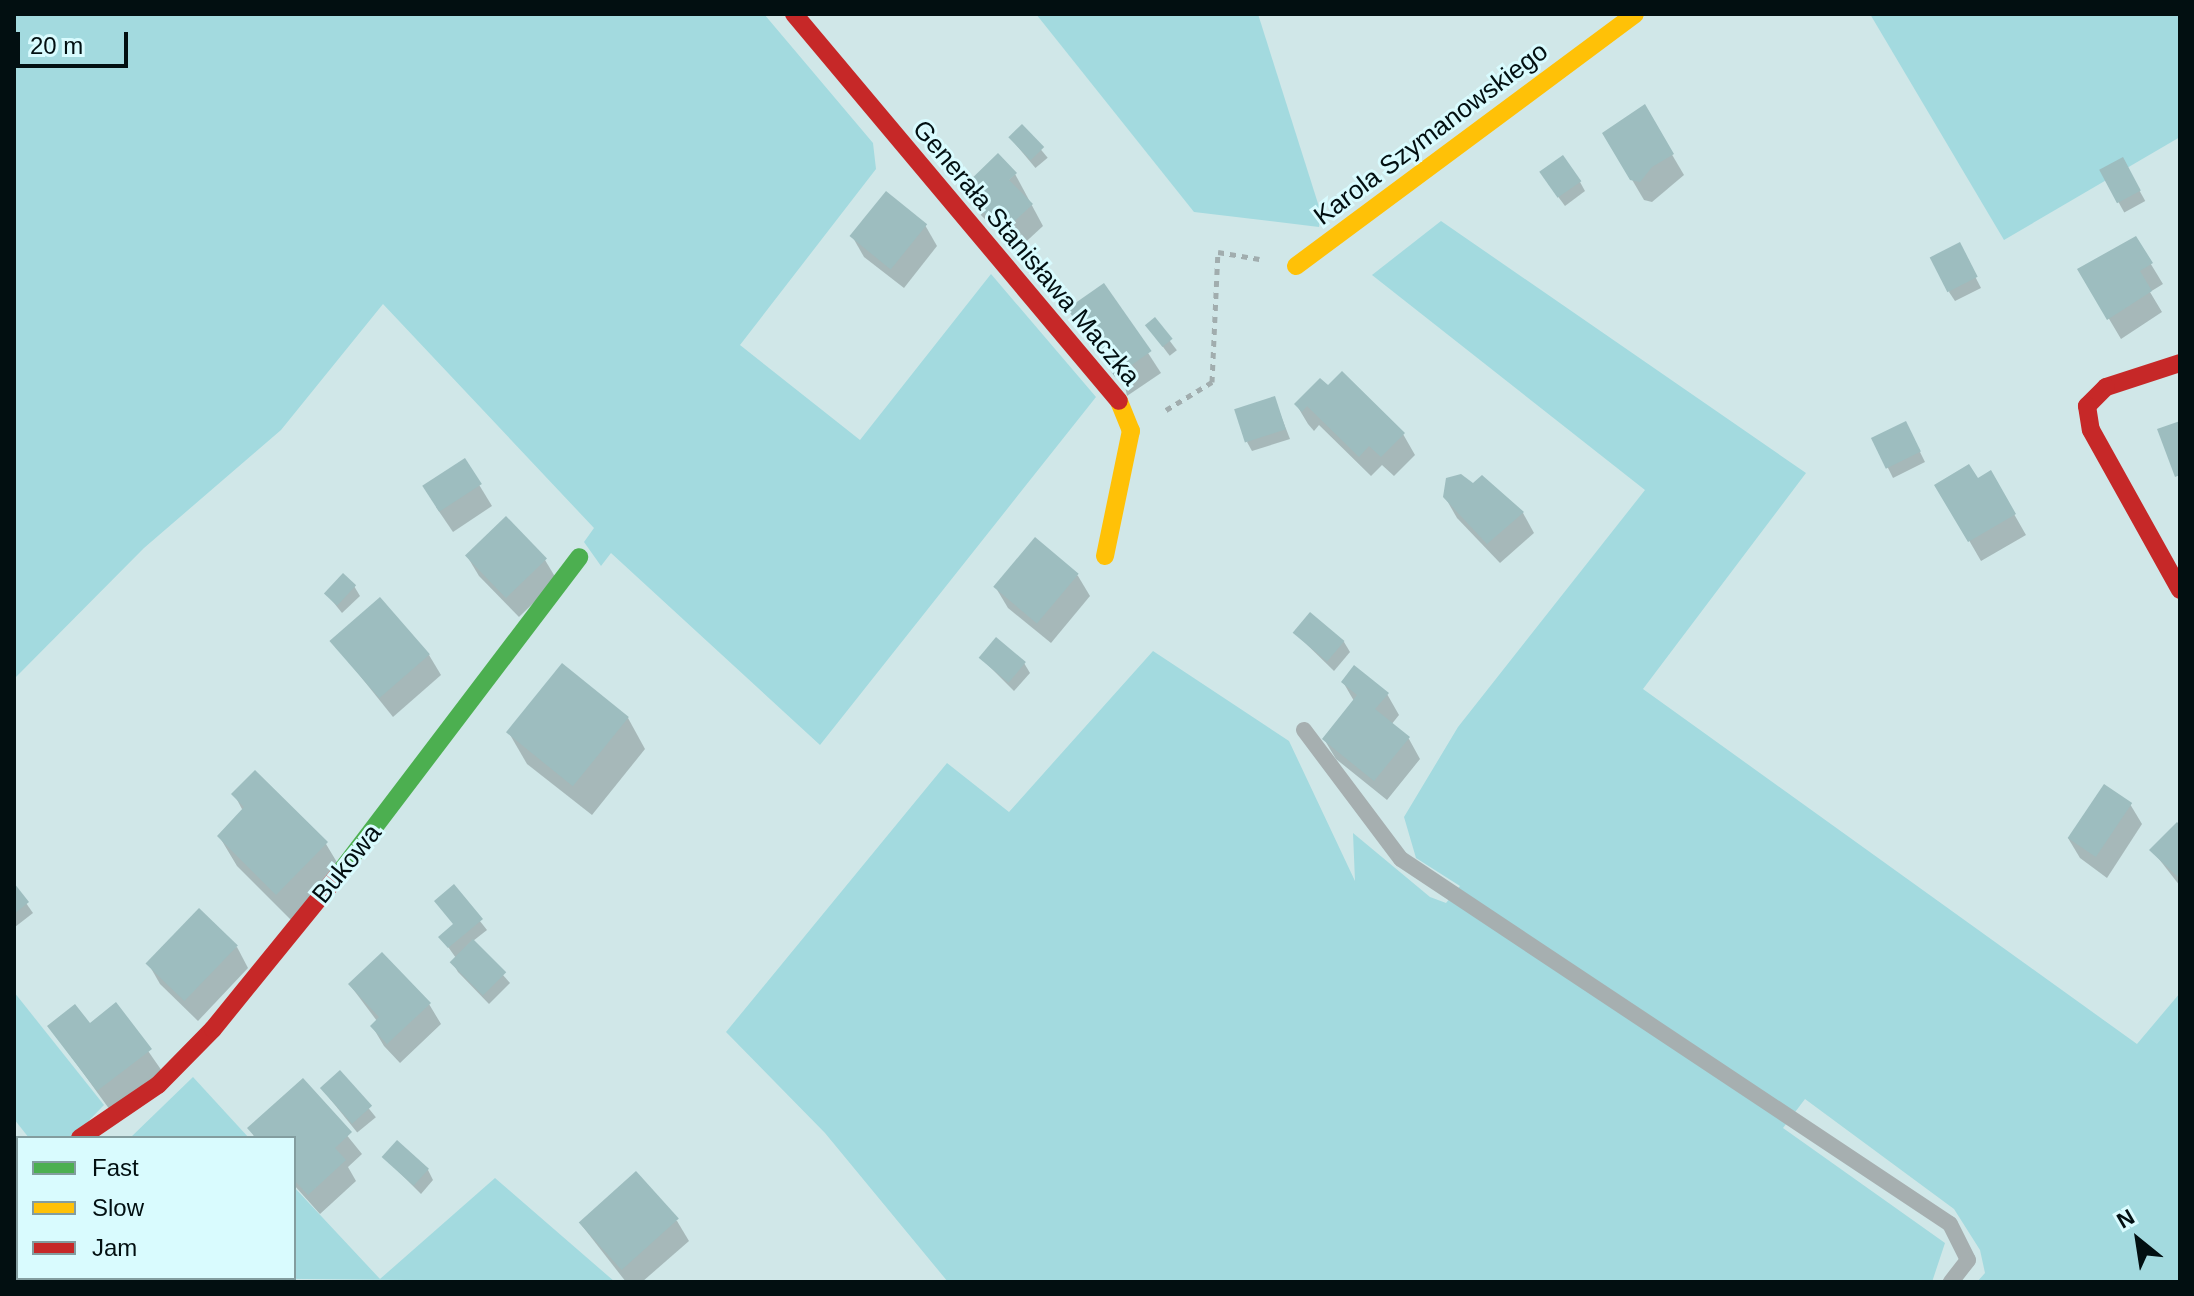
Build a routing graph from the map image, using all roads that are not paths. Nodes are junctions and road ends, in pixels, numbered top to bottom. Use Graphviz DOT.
graph roads {
  1 [pos="794,14"];
  2 [pos="1635,14"];
  3 [pos="1296,266"];
  4 [pos="2180,363"];
  5 [pos="1105,556"];
  6 [pos="579,557"];
  7 [pos="2180,590"];
  8 [pos="1304,730"];
  9 [pos="83,1136"];
  10 [pos="1951,1282"];
  1 -- 5 [label="street, Generała Stanisława Maczka"];
  2 -- 3 [label="street, Karola Szymanowskiego"];
  4 -- 7 [label="street"];
  6 -- 9 [label="street, Bukowa"];
  8 -- 10 [label="lane"];
}
